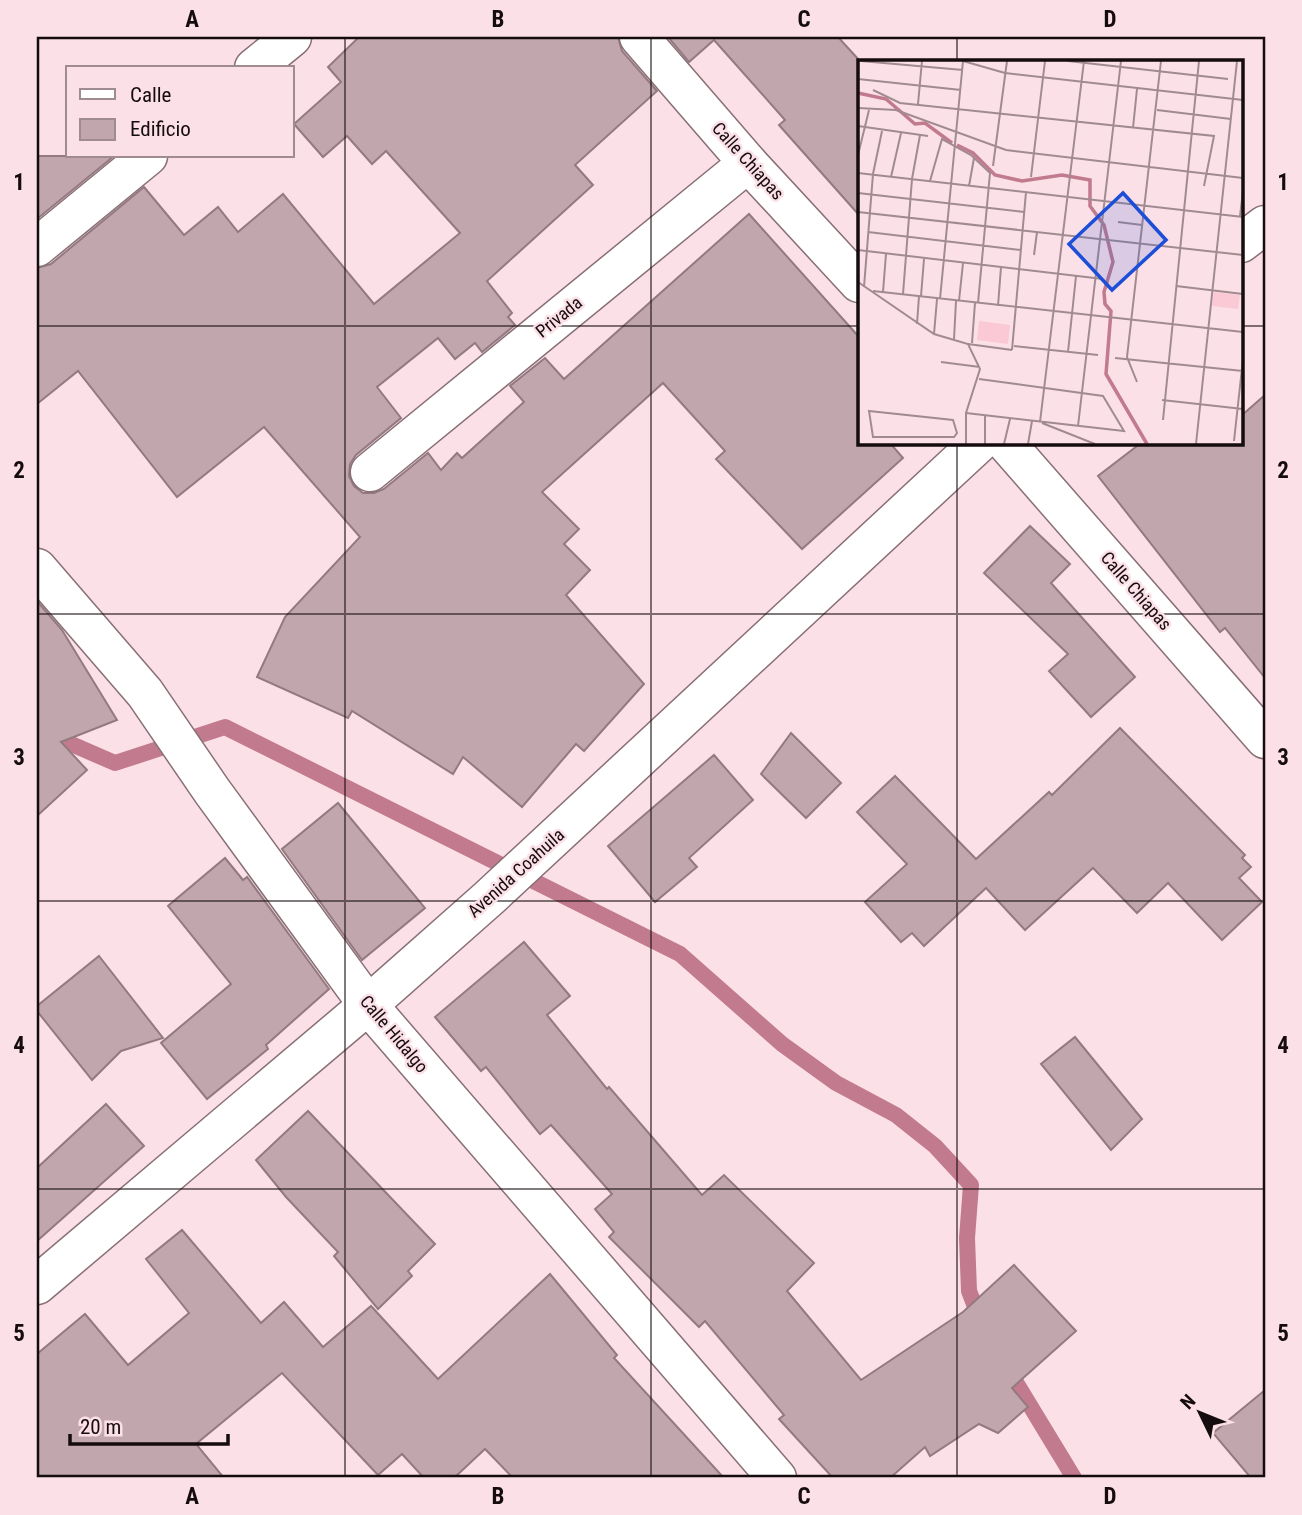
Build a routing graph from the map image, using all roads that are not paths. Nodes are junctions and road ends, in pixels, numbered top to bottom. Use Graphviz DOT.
graph roads {
  1 [pos="292,37"];
  2 [pos="639,37"];
  3 [pos="256,66"];
  4 [pos="146,158"];
  5 [pos="748,163"];
  6 [pos="1265,225"];
  7 [pos="1242,242"];
  8 [pos="37,247"];
  9 [pos="858,282"];
  10 [pos="978,444"];
  11 [pos="1007,444"];
  12 [pos="370,472"];
  13 [pos="37,568"];
  14 [pos="1265,739"];
  15 [pos="368,1005"];
  16 [pos="37,1285"];
  17 [pos="778,1478"];
  1 -- 3 [label="street"];
  2 -- 5 [label="street, Calle Chiapas"];
  4 -- 8 [label="street"];
  5 -- 9 [label="street, Calle Chiapas"];
  5 -- 12 [label="street, Privada"];
  6 -- 7 [label="street"];
  10 -- 15 [label="street, Avenida Coahuila"];
  11 -- 14 [label="street, Calle Chiapas"];
  13 -- 15 [label="street, Calle Hidalgo"];
  15 -- 16 [label="street, Avenida Coahuila"];
  15 -- 17 [label="street, Calle Hidalgo"];
}
